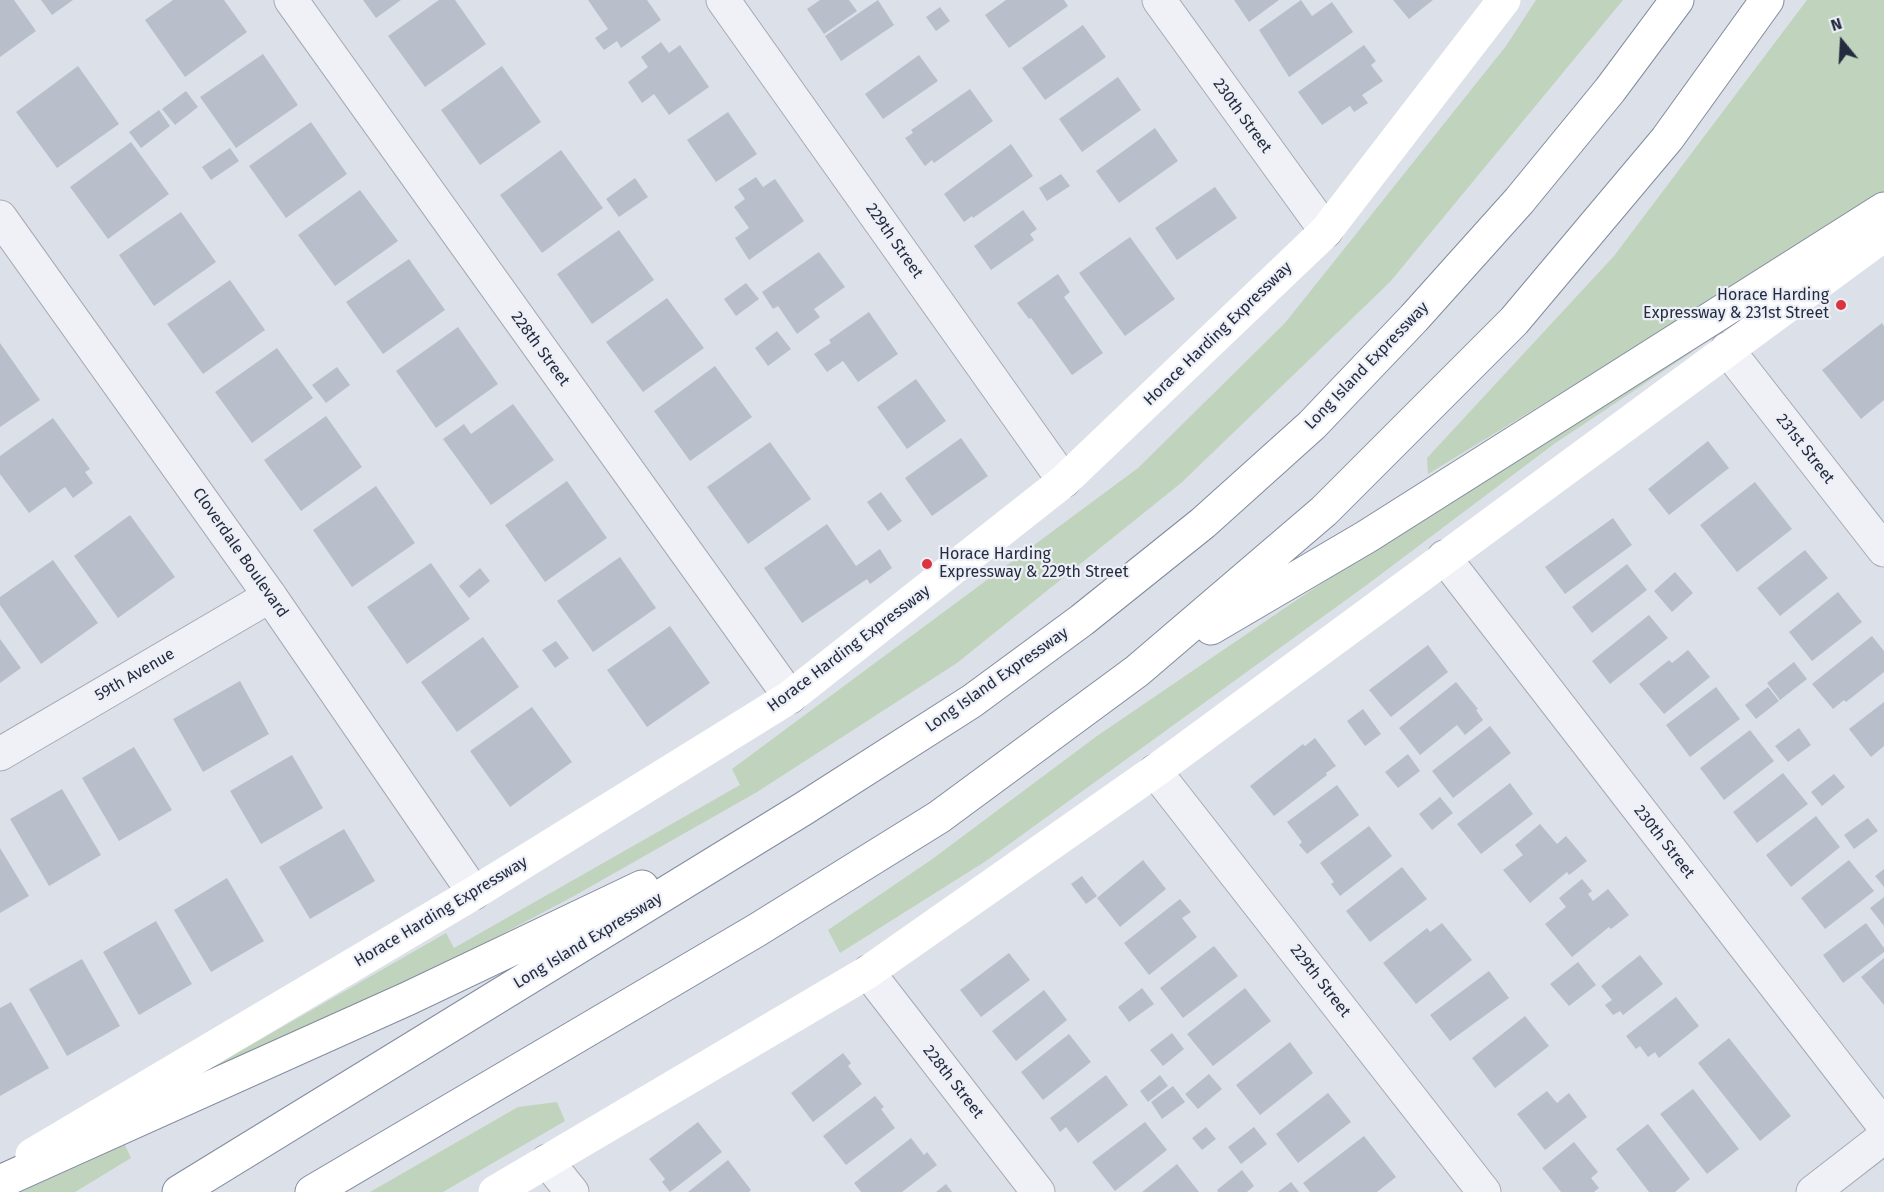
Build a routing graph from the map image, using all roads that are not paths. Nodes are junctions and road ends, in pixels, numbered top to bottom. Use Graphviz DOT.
graph roads {
  1 [pos="291,0"];
  2 [pos="723,0"];
  3 [pos="1160,0"];
  4 [pos="1504,0"];
  5 [pos="1677,0"];
  6 [pos="1767,0"];
  7 [pos="1884,209"];
  8 [pos="0,217"];
  9 [pos="1326,231"];
  10 [pos="1884,235"];
  11 [pos="1727,349"];
  12 [pos="1064,482"];
  13 [pos="1884,550"];
  14 [pos="1444,557"];
  15 [pos="270,596"];
  16 [pos="1137,671"];
  17 [pos="790,697"];
  18 [pos="0,754"];
  19 [pos="1155,771"];
  20 [pos="803,809"];
  21 [pos="474,893"];
  22 [pos="868,972"];
  23 [pos="1884,1126"];
  24 [pos="1884,1137"];
  25 [pos="547,1161"];
  26 [pos="0,1174"];
  27 [pos="0,1182"];
  28 [pos="178,1192"];
  29 [pos="312,1192"];
  30 [pos="495,1192"];
  31 [pos="572,1192"];
  32 [pos="1038,1192"];
  33 [pos="1484,1192"];
  34 [pos="1813,1192"];
  1 -- 17 [label="street, 228th Street"];
  2 -- 12 [label="street, 229th Street"];
  3 -- 9 [label="street, 230th Street"];
  4 -- 9 [label="main road, Horace Harding Expressway"];
  5 -- 20 [label="main road, Long Island Expressway"];
  6 -- 16 [label="main road"];
  7 -- 16 [label="main road"];
  8 -- 15 [label="street, Cloverdale Boulevard"];
  9 -- 12 [label="main road, Horace Harding Expressway"];
  10 -- 11 [label="main road"];
  11 -- 13 [label="street, 231st Street"];
  11 -- 14 [label="main road"];
  12 -- 17 [label="main road, Horace Harding Expressway"];
  14 -- 19 [label="main road"];
  14 -- 23 [label="street, 230th Street"];
  15 -- 18 [label="street, 59th Avenue"];
  15 -- 21 [label="street, Cloverdale Boulevard"];
  16 -- 29 [label="main road"];
  17 -- 21 [label="main road, Horace Harding Expressway"];
  19 -- 22 [label="main road"];
  19 -- 33 [label="street, 229th Street"];
  20 -- 27 [label="main road"];
  20 -- 28 [label="main road, Long Island Expressway"];
  21 -- 26 [label="main road, Horace Harding Expressway"];
  22 -- 25 [label="main road"];
  22 -- 32 [label="street, 228th Street"];
  24 -- 34 [label="street"];
  25 -- 30 [label="main road"];
  25 -- 31 [label="street"];
}
